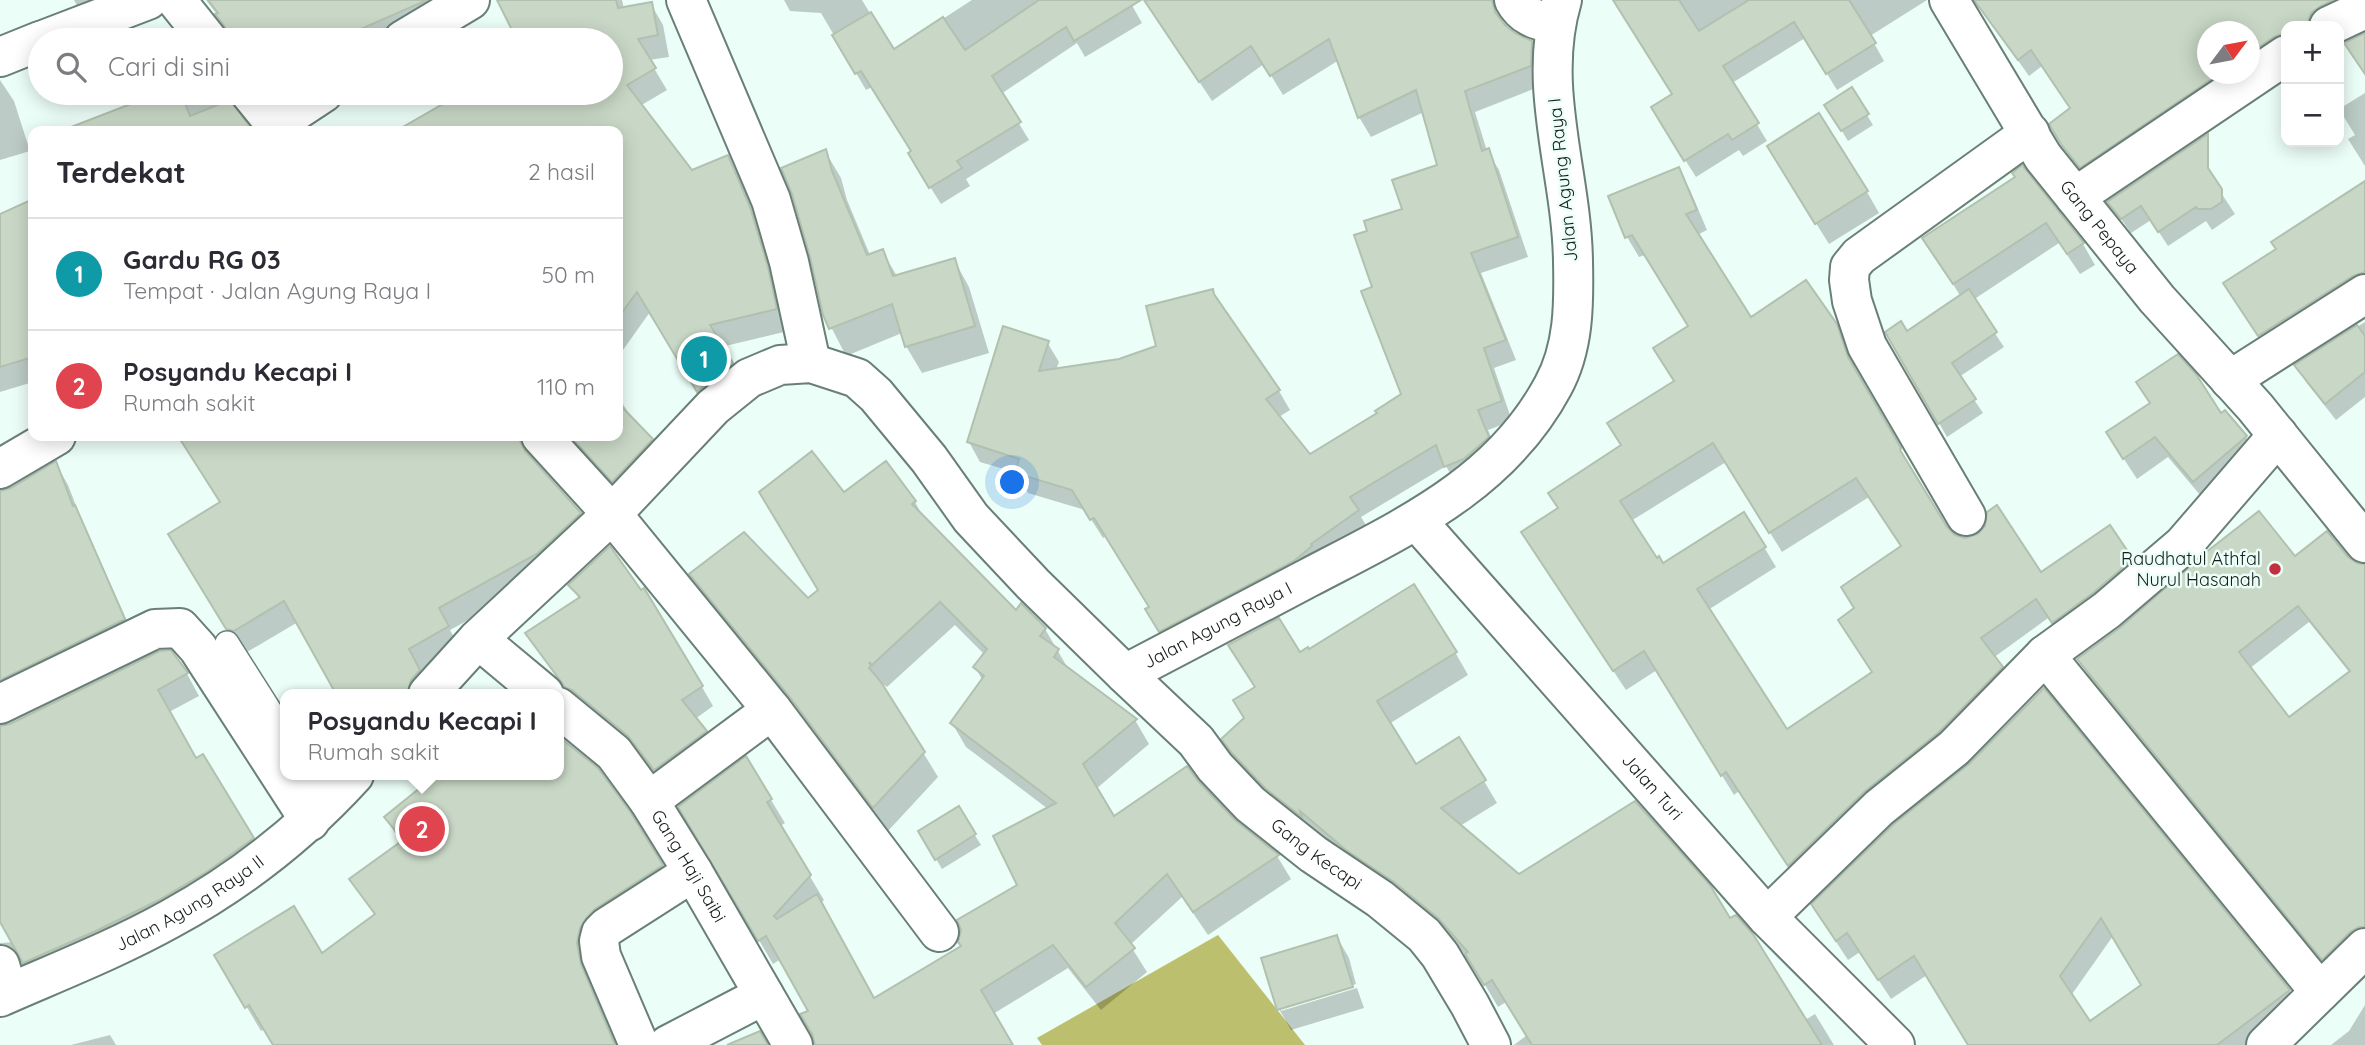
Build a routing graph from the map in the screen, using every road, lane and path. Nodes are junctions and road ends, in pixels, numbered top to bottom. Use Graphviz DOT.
graph roads {
  1 [pos="148,0"];
  2 [pos="176,0"];
  3 [pos="470,0"];
  4 [pos="686,0"];
  5 [pos="1514,0"];
  6 [pos="1960,4"];
  7 [pos="2365,9"];
  8 [pos="1558,13"];
  9 [pos="2340,21"];
  10 [pos="75,28"];
  11 [pos="198,28"];
  12 [pos="423,28"];
  13 [pos="28,46"];
  14 [pos="0,57"];
  15 [pos="2281,58"];
  16 [pos="260,105"];
  17 [pos="308,105"];
  18 [pos="276,126"];
  19 [pos="281,126"];
  20 [pos="2030,133"];
  21 [pos="2076,197"];
  22 [pos="2365,294"];
  23 [pos="811,363"];
  24 [pos="2230,380"];
  25 [pos="2278,435"];
  26 [pos="48,441"];
  27 [pos="546,441"];
  28 [pos="0,469"];
  29 [pos="612,514"];
  30 [pos="1966,516"];
  31 [pos="1417,521"];
  32 [pos="2365,543"];
  33 [pos="478,639"];
  34 [pos="227,643"];
  35 [pos="2045,655"];
  36 [pos="1125,674"];
  37 [pos="433,689"];
  38 [pos="538,689"];
  39 [pos="0,704"];
  40 [pos="772,710"];
  41 [pos="564,711"];
  42 [pos="280,728"];
  43 [pos="280,754"];
  44 [pos="300,780"];
  45 [pos="346,780"];
  46 [pos="316,800"];
  47 [pos="649,801"];
  48 [pos="693,873"];
  49 [pos="1767,917"];
  50 [pos="939,932"];
  51 [pos="2365,948"];
  52 [pos="3,985"];
  53 [pos="2320,992"];
  54 [pos="764,995"];
  55 [pos="639,1045"];
  56 [pos="668,1045"];
  57 [pos="793,1045"];
  58 [pos="1491,1045"];
  59 [pos="1895,1045"];
  60 [pos="2266,1045"];
  1 -- 10 [label="street"];
  2 -- 11 [label="street"];
  3 -- 12 [label="street"];
  4 -- 23 [label="street"];
  5 -- 8 [label="street"];
  6 -- 20 [label="street, Gang Pepaya"];
  7 -- 9 [label="street"];
  8 -- 31 [label="street, Jalan Agung Raya I"];
  13 -- 14 [label="street"];
  15 -- 21 [label="street"];
  16 -- 18 [label="street"];
  17 -- 19 [label="street"];
  20 -- 21 [label="street, Gang Pepaya"];
  20 -- 30 [label="street"];
  21 -- 24 [label="street, Gang Pepaya"];
  22 -- 24 [label="street"];
  23 -- 29 [label="street, Jalan Agung Raya I"];
  23 -- 36 [label="street, Jalan Agung Raya I"];
  24 -- 25 [label="street, Gang Pepaya"];
  25 -- 32 [label="street, Gang Pepaya"];
  25 -- 35 [label="street"];
  26 -- 28 [label="street"];
  27 -- 29 [label="street"];
  29 -- 33 [label="street"];
  29 -- 40 [label="street"];
  31 -- 36 [label="street, Jalan Agung Raya I"];
  31 -- 49 [label="street, Jalan Turi"];
  33 -- 37 [label="street"];
  33 -- 38 [label="street"];
  34 -- 42 [label="lane"];
  35 -- 49 [label="street"];
  35 -- 53 [label="street"];
  36 -- 58 [label="street, Gang Kecapi"];
  39 -- 43 [label="street"];
  40 -- 47 [label="street"];
  40 -- 50 [label="street"];
  41 -- 47 [label="street, Gang Haji Saibi"];
  44 -- 46 [label="street"];
  45 -- 46 [label="street, Jalan Agung Raya II"];
  46 -- 52 [label="street, Jalan Agung Raya II"];
  47 -- 48 [label="street, Gang Haji Saibi"];
  48 -- 54 [label="street, Gang Haji Saibi"];
  48 -- 55 [label="street"];
  49 -- 59 [label="street, Jalan Turi"];
  51 -- 53 [label="street"];
  53 -- 60 [label="street"];
  54 -- 56 [label="street"];
  54 -- 57 [label="street, Gang Haji Saibi"];
}
